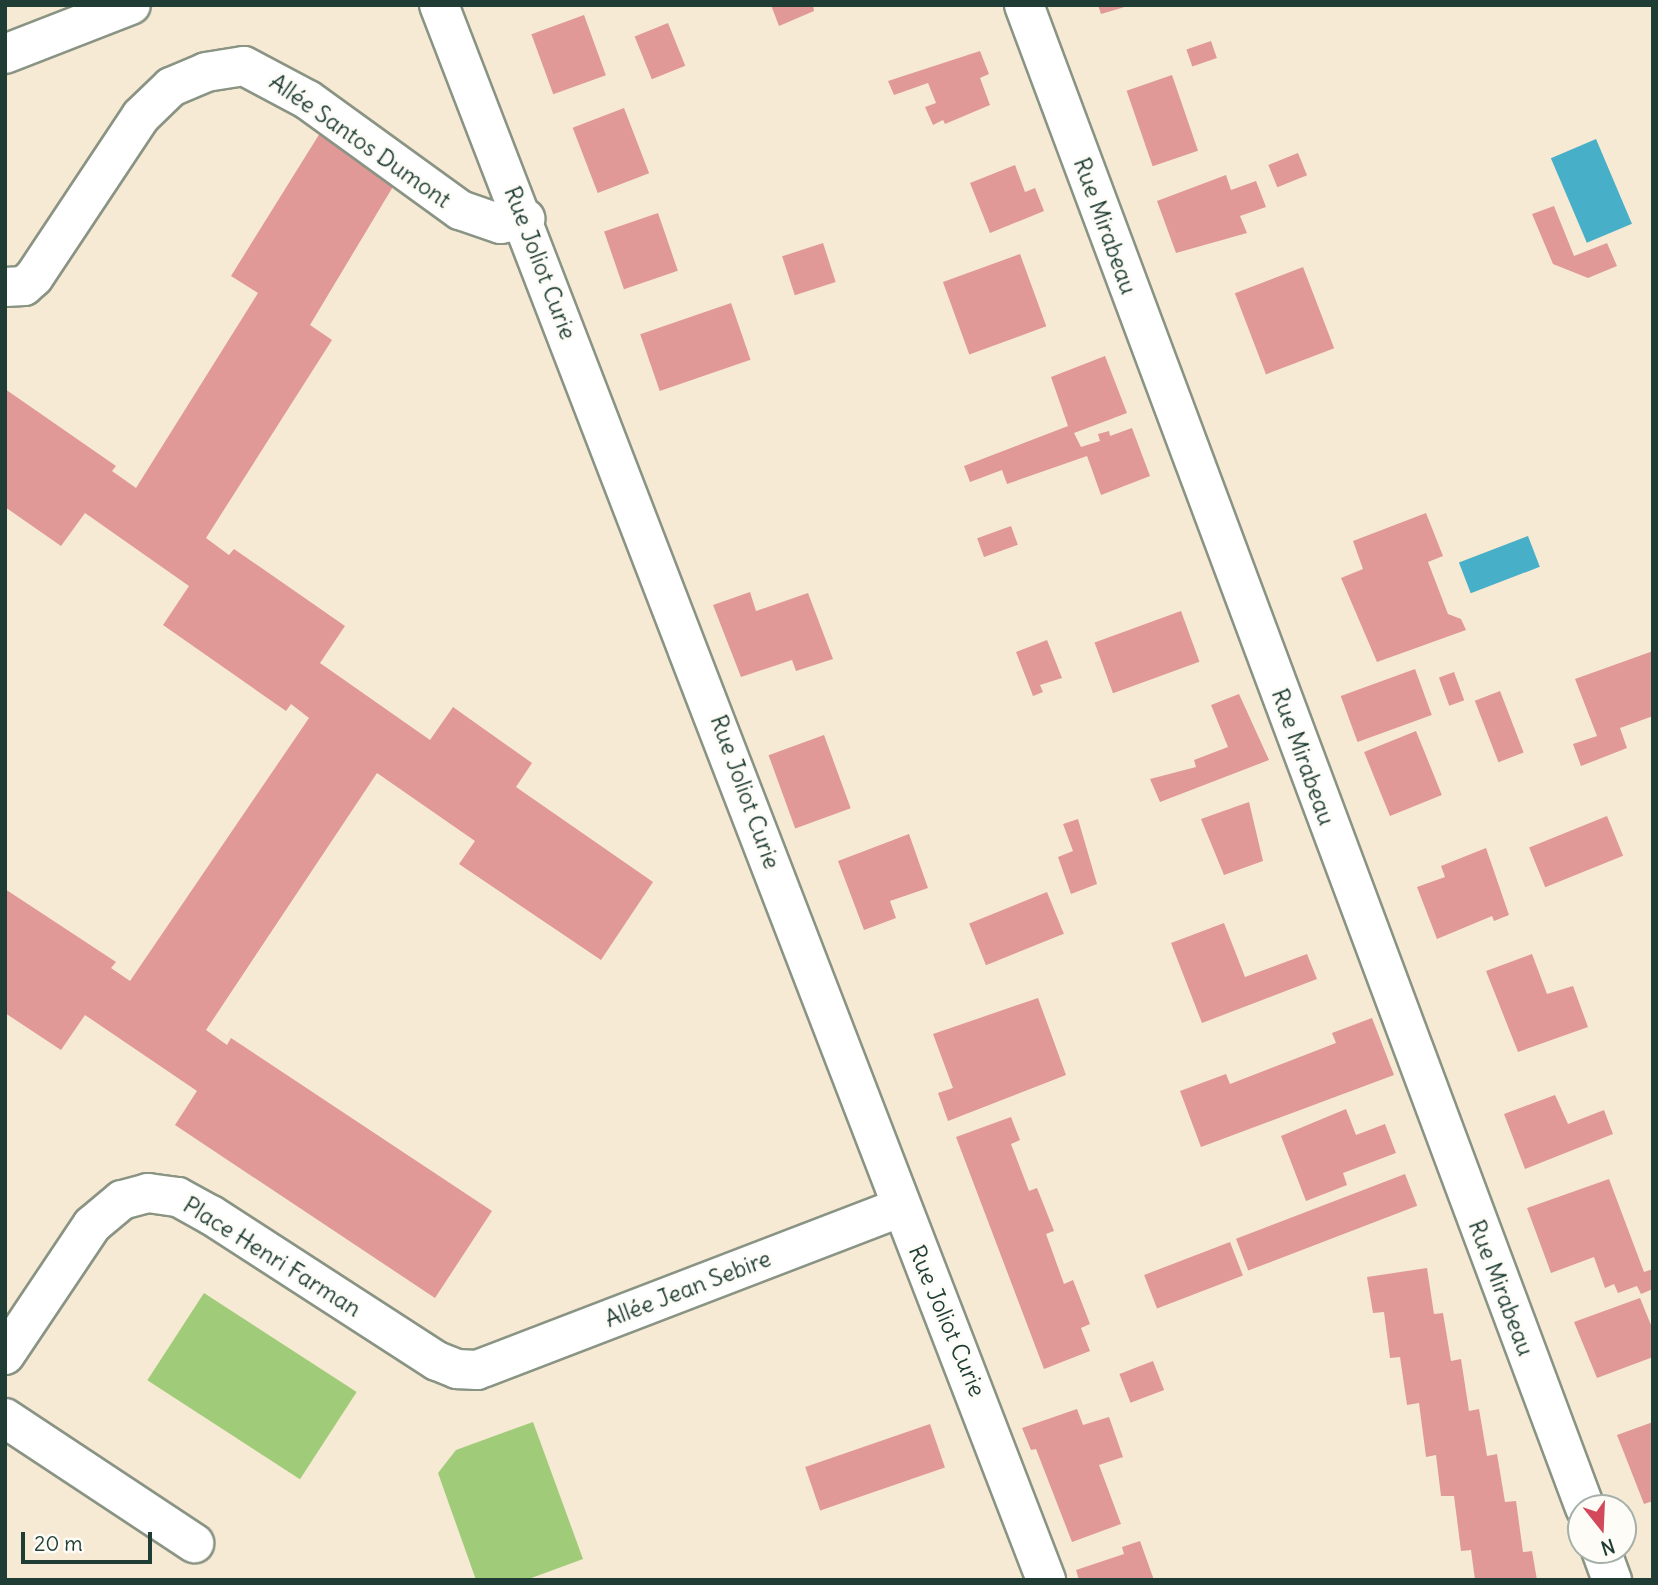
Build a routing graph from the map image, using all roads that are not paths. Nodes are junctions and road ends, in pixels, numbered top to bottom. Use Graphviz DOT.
graph roads {
  1 [pos="131,5"];
  2 [pos="439,5"];
  3 [pos="1024,5"];
  4 [pos="5,54"];
  5 [pos="525,219"];
  6 [pos="5,287"];
  7 [pos="899,1208"];
  8 [pos="5,1355"];
  9 [pos="477,1370"];
  10 [pos="5,1418"];
  11 [pos="1580,1494"];
  12 [pos="194,1544"];
  13 [pos="1046,1580"];
  1 -- 4 [label="street"];
  2 -- 5 [label="street, Rue Joliot Curie"];
  3 -- 11 [label="street, Rue Mirabeau"];
  5 -- 6 [label="street, Allée Santos Dumont"];
  5 -- 7 [label="street, Rue Joliot Curie"];
  7 -- 9 [label="street, Allée Jean Sebire"];
  7 -- 13 [label="street, Rue Joliot Curie"];
  8 -- 9 [label="street, Place Henri Farman"];
  10 -- 12 [label="street"];
}
